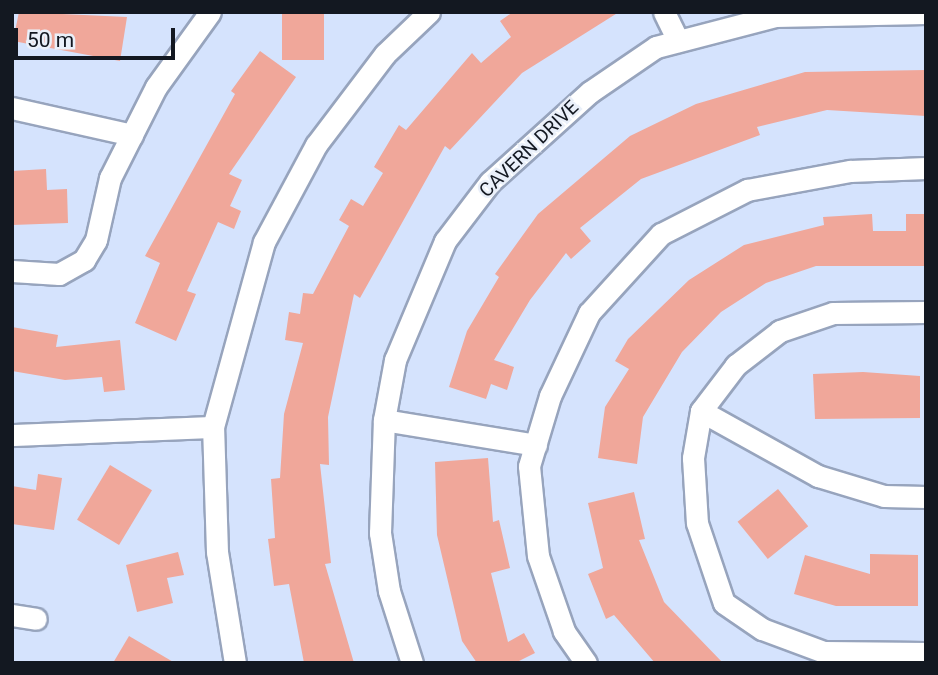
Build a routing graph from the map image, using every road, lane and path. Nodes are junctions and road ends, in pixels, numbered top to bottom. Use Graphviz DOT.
graph roads {
  1 [pos="210,12"];
  2 [pos="429,12"];
  3 [pos="664,12"];
  4 [pos="926,13"];
  5 [pos="678,41"];
  6 [pos="12,108"];
  7 [pos="132,135"];
  8 [pos="926,168"];
  9 [pos="12,271"];
  10 [pos="926,312"];
  11 [pos="701,411"];
  12 [pos="384,421"];
  13 [pos="213,427"];
  14 [pos="12,435"];
  15 [pos="536,445"];
  16 [pos="926,497"];
  17 [pos="12,615"];
  18 [pos="36,619"];
  19 [pos="926,653"];
  20 [pos="235,663"];
  21 [pos="412,663"];
  22 [pos="586,663"];
  1 -- 7 [label="street"];
  2 -- 13 [label="street"];
  3 -- 5 [label="street"];
  4 -- 5 [label="street, CAVERN DRIVE"];
  5 -- 12 [label="street, CAVERN DRIVE"];
  6 -- 7 [label="street"];
  7 -- 9 [label="street"];
  8 -- 15 [label="street"];
  10 -- 11 [label="street"];
  11 -- 16 [label="street"];
  11 -- 19 [label="street"];
  12 -- 15 [label="street"];
  12 -- 21 [label="street, CAVERN DRIVE"];
  13 -- 14 [label="street"];
  13 -- 20 [label="street"];
  15 -- 22 [label="street"];
  17 -- 18 [label="street"];
}
